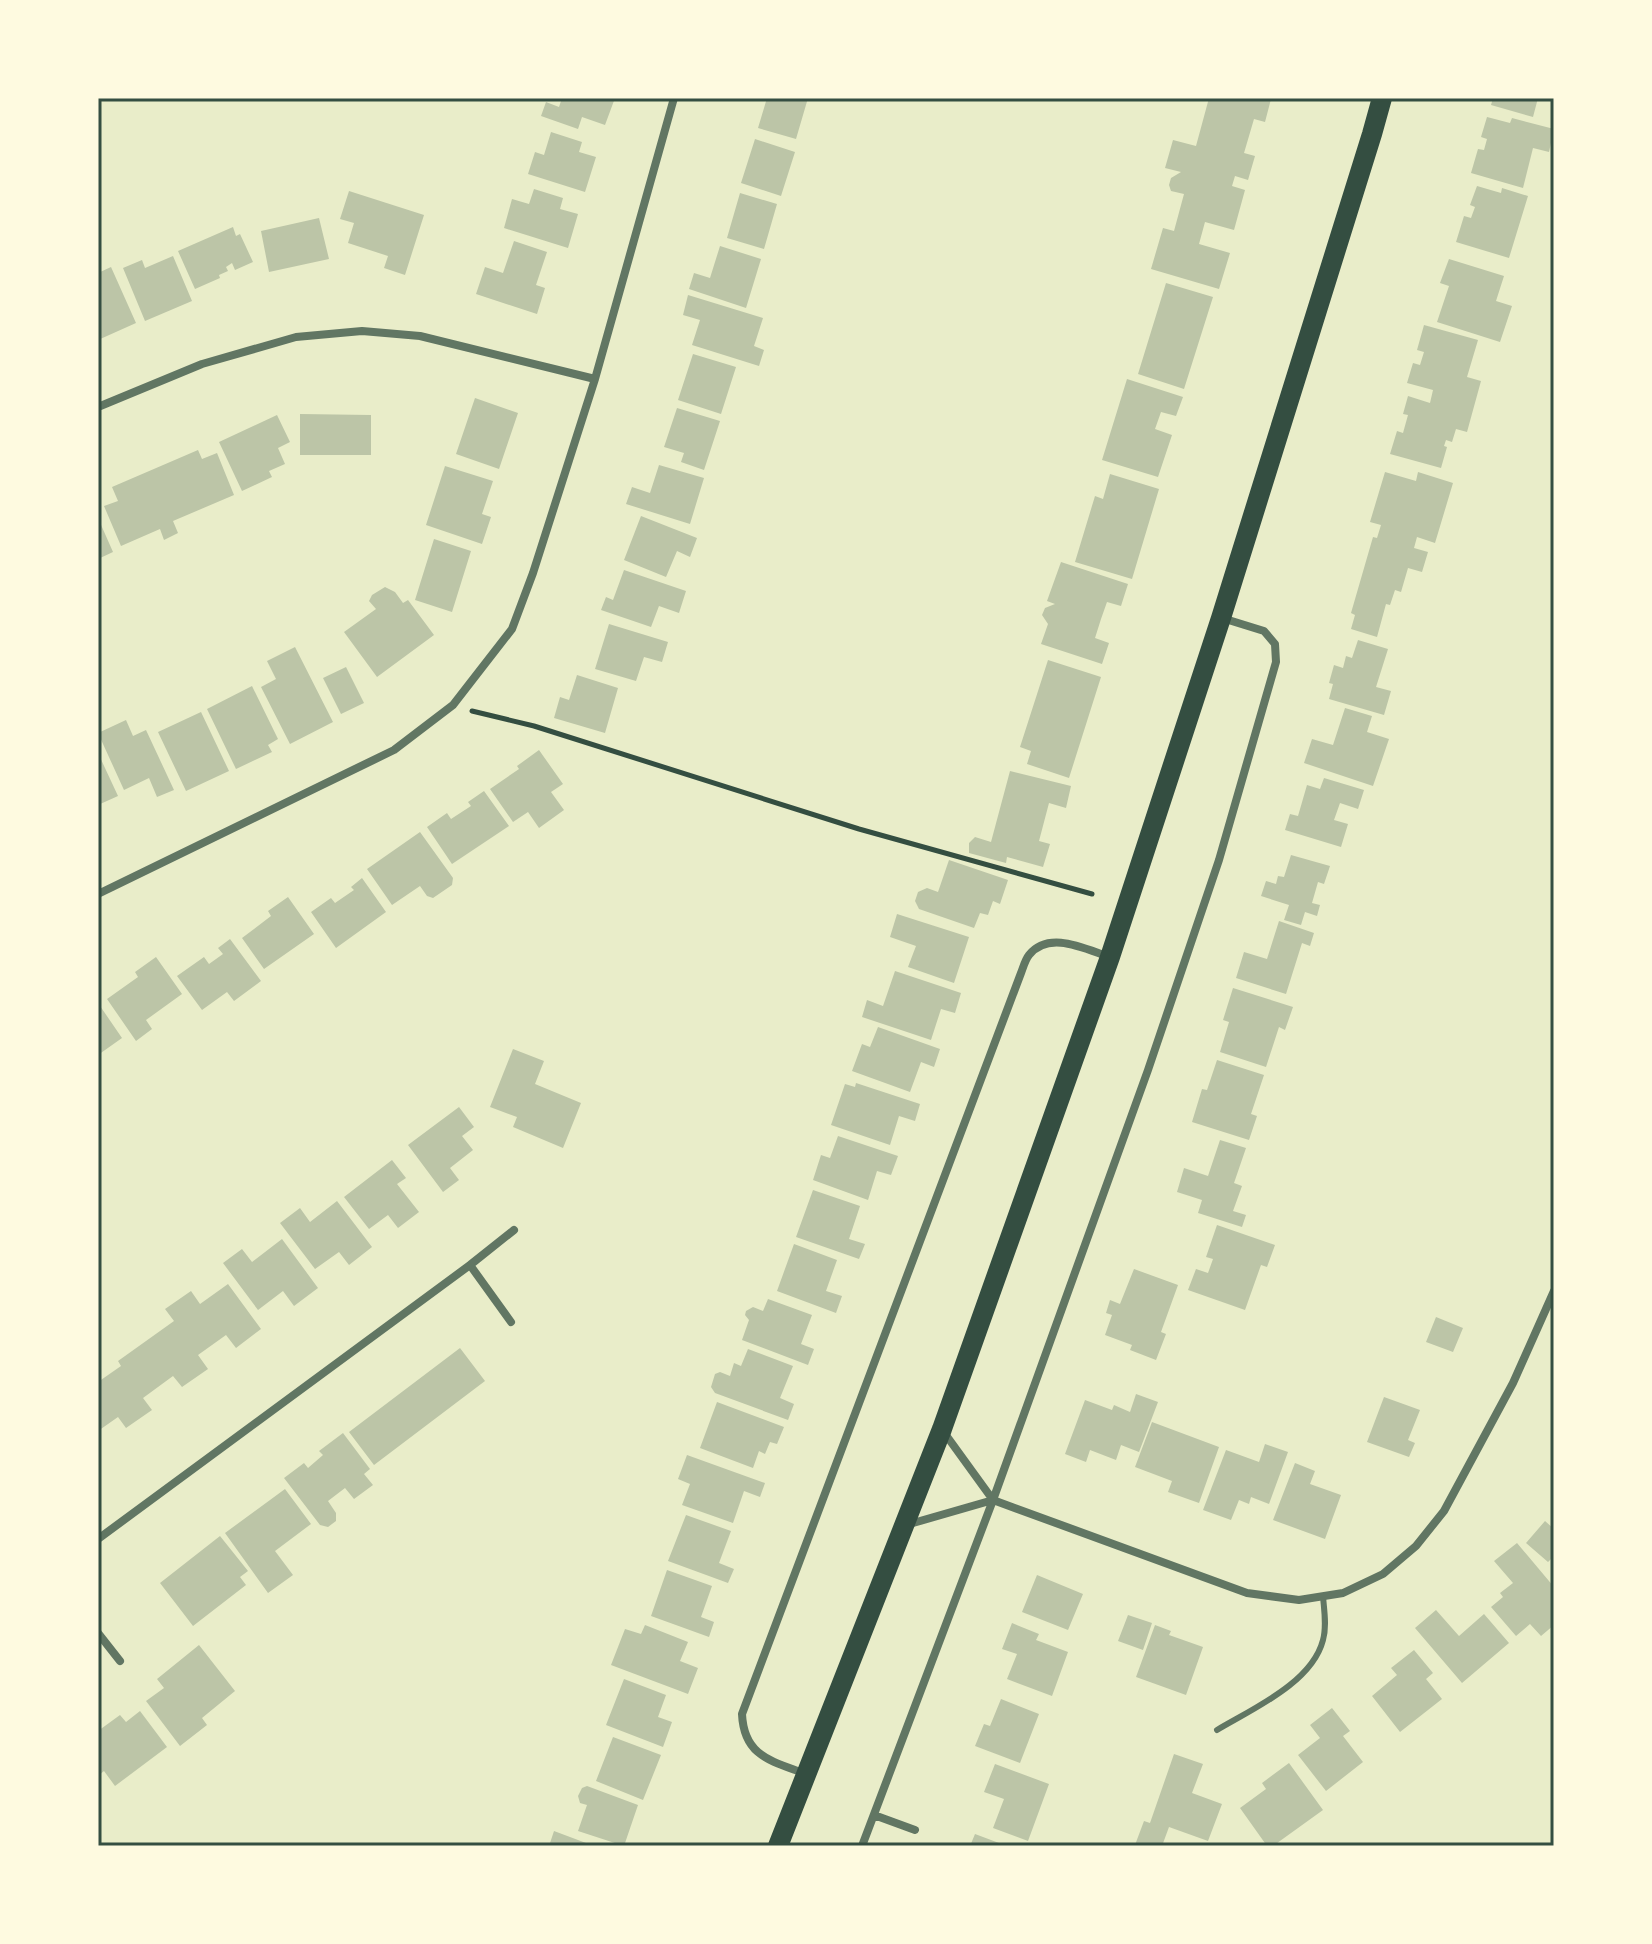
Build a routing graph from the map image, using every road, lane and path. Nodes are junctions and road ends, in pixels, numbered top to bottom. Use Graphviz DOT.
graph roads {
  1 [pos="674,98"];
  2 [pos="1382,98"];
  3 [pos="595,379"];
  4 [pos="98,407"];
  5 [pos="1221,618"];
  6 [pos="453,705"];
  7 [pos="98,894"];
  8 [pos="1092,894"];
  9 [pos="1110,957"];
  10 [pos="514,1230"];
  11 [pos="470,1265"];
  12 [pos="1554,1291"];
  13 [pos="511,1322"];
  14 [pos="942,1429"];
  15 [pos="993,1500"];
  16 [pos="905,1525"];
  17 [pos="98,1539"];
  18 [pos="1323,1596"];
  19 [pos="98,1633"];
  20 [pos="120,1661"];
  21 [pos="1217,1730"];
  22 [pos="807,1775"];
  23 [pos="874,1815"];
  24 [pos="915,1830"];
  25 [pos="778,1846"];
  26 [pos="862,1846"];
  1 -- 3 [label="street"];
  2 -- 5 [label="main road"];
  3 -- 4 [label="street"];
  3 -- 6 [label="street"];
  5 -- 9 [label="main road"];
  5 -- 15 [label="street"];
  6 -- 7 [label="street"];
  6 -- 8 [label="path"];
  9 -- 14 [label="main road"];
  9 -- 22 [label="street"];
  10 -- 11 [label="street"];
  11 -- 13 [label="street"];
  11 -- 17 [label="street"];
  12 -- 18 [label="street"];
  14 -- 15 [label="street"];
  14 -- 16 [label="main road"];
  15 -- 16 [label="street"];
  15 -- 18 [label="street"];
  15 -- 23 [label="street"];
  16 -- 22 [label="main road"];
  18 -- 21 [label="lane"];
  19 -- 20 [label="street"];
  22 -- 25 [label="main road"];
  23 -- 24 [label="street"];
  23 -- 26 [label="street"];
}
